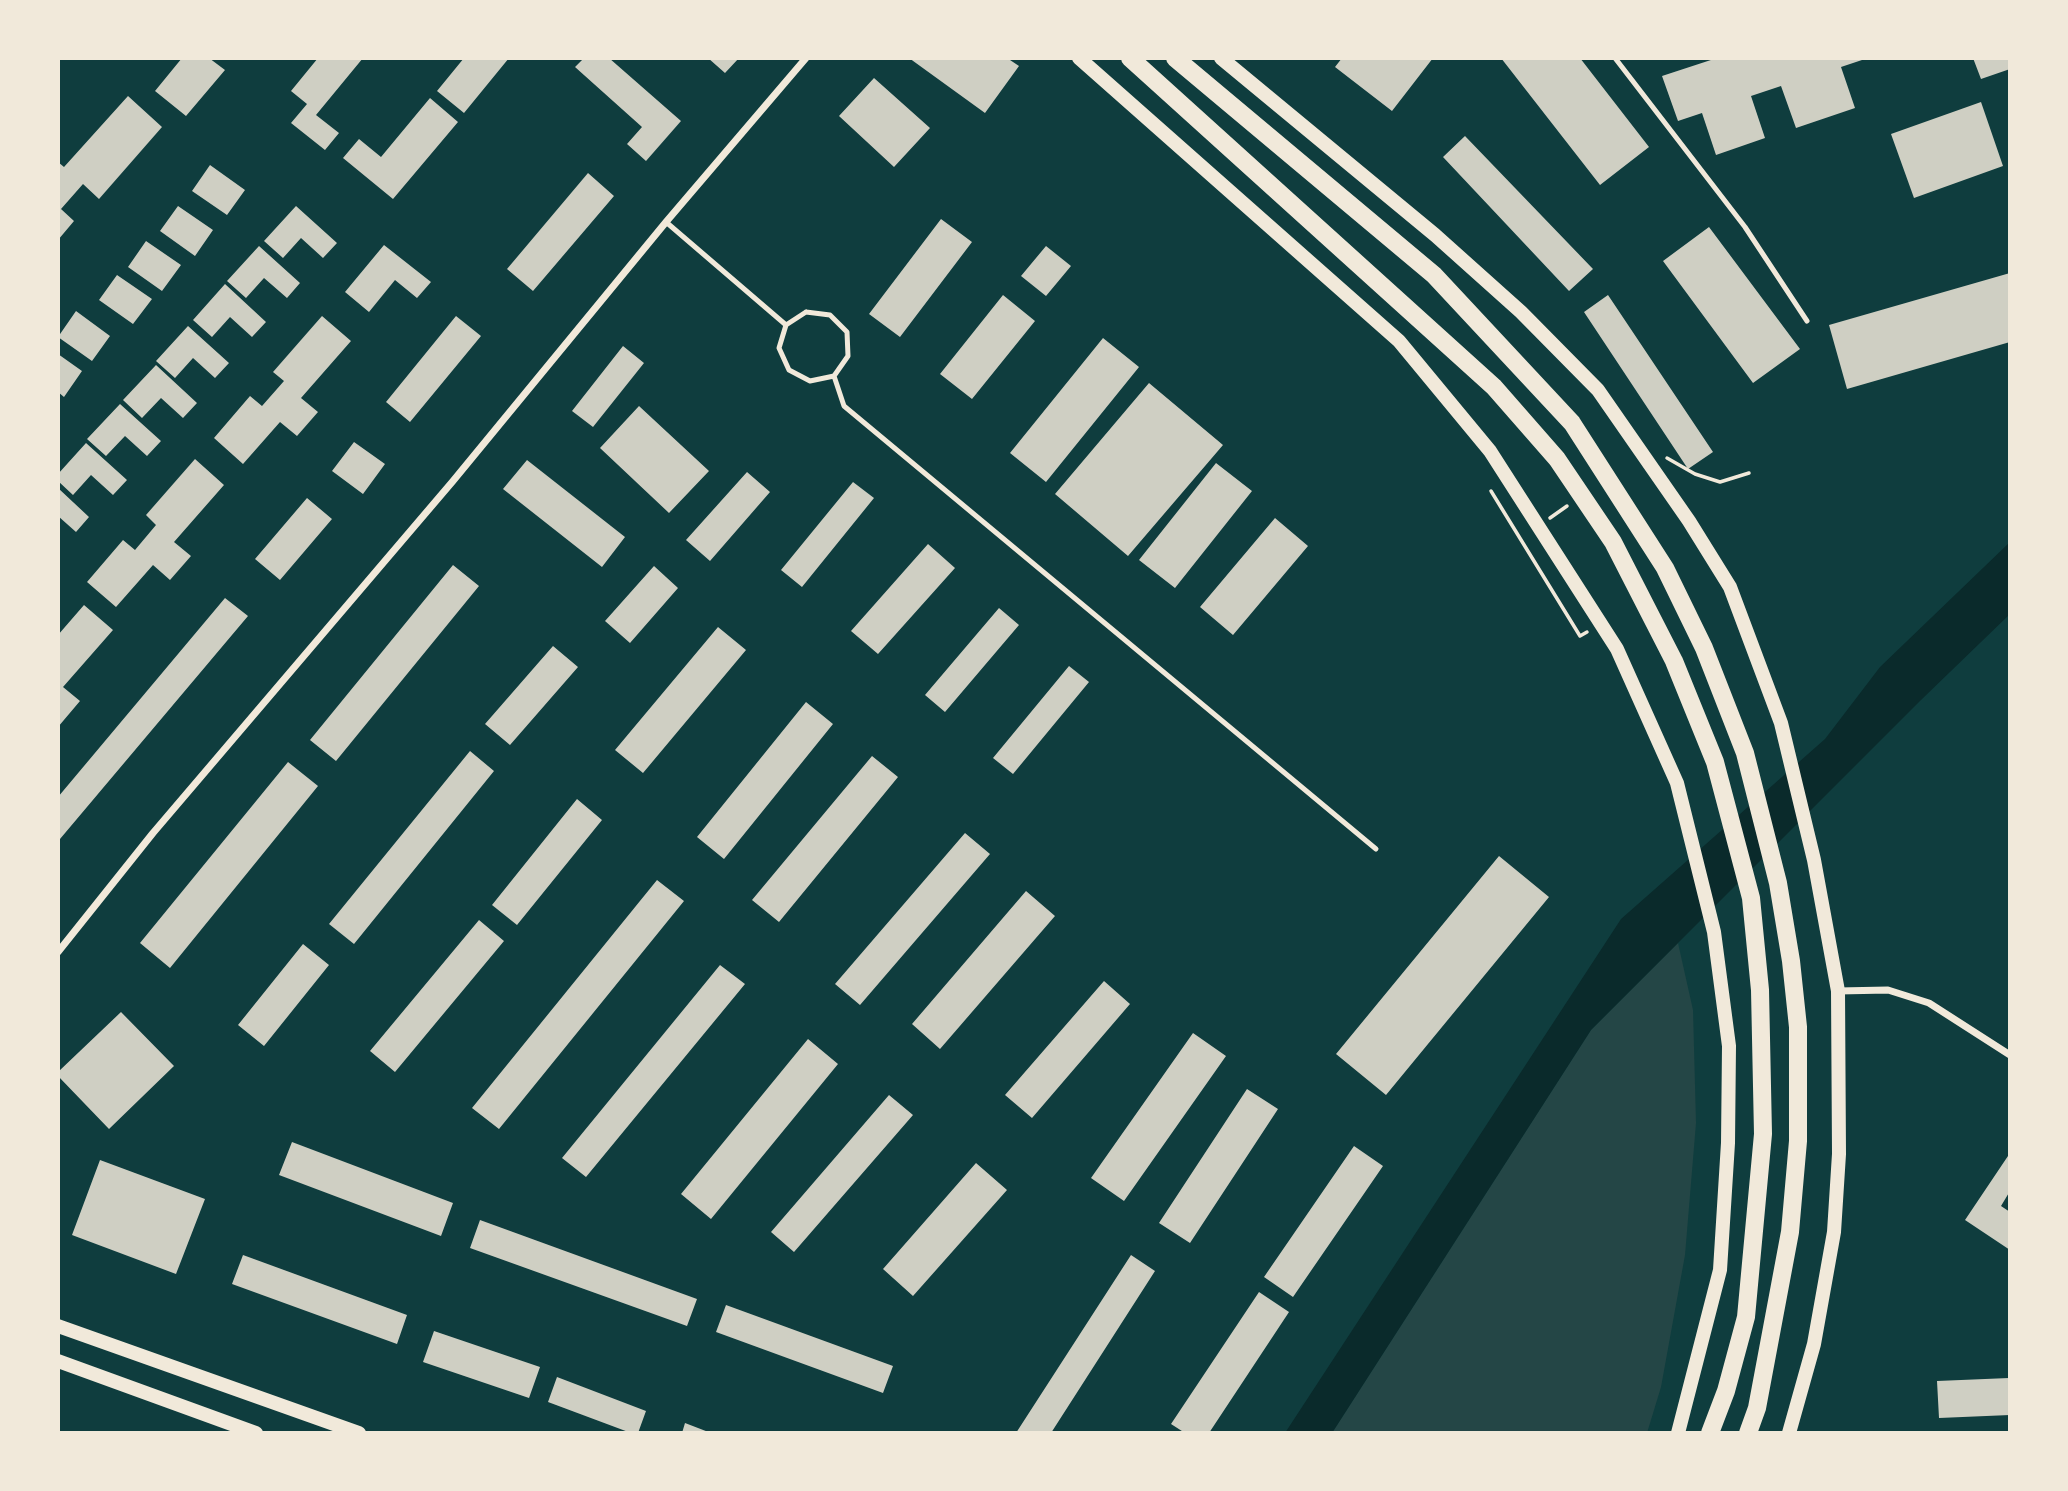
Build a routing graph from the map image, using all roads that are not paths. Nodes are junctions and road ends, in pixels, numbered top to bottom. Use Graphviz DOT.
graph roads {
  1 [pos="806,58"];
  2 [pos="1079,58"];
  3 [pos="1130,58"];
  4 [pos="1175,58"];
  5 [pos="1221,58"];
  6 [pos="1615,58"];
  7 [pos="666,222"];
  8 [pos="1807,321"];
  9 [pos="786,325"];
  10 [pos="834,376"];
  11 [pos="1376,849"];
  12 [pos="58,952"];
  13 [pos="1838,991"];
  14 [pos="2010,1055"];
  15 [pos="58,1326"];
  16 [pos="58,1362"];
  17 [pos="256,1433"];
  18 [pos="359,1433"];
  19 [pos="1678,1433"];
  20 [pos="1710,1433"];
  21 [pos="1748,1433"];
  22 [pos="1789,1433"];
  1 -- 7 [label="street"];
  2 -- 19 [label="main road"];
  3 -- 20 [label="highway"];
  4 -- 21 [label="highway"];
  5 -- 13 [label="main road"];
  6 -- 8 [label="lane"];
  7 -- 9 [label="lane"];
  7 -- 12 [label="street"];
  9 -- 10 [label="lane"];
  9 -- 10 [label="lane"];
  10 -- 11 [label="lane"];
  13 -- 14 [label="street"];
  13 -- 22 [label="main road"];
  15 -- 18 [label="main road"];
  16 -- 17 [label="main road"];
}
